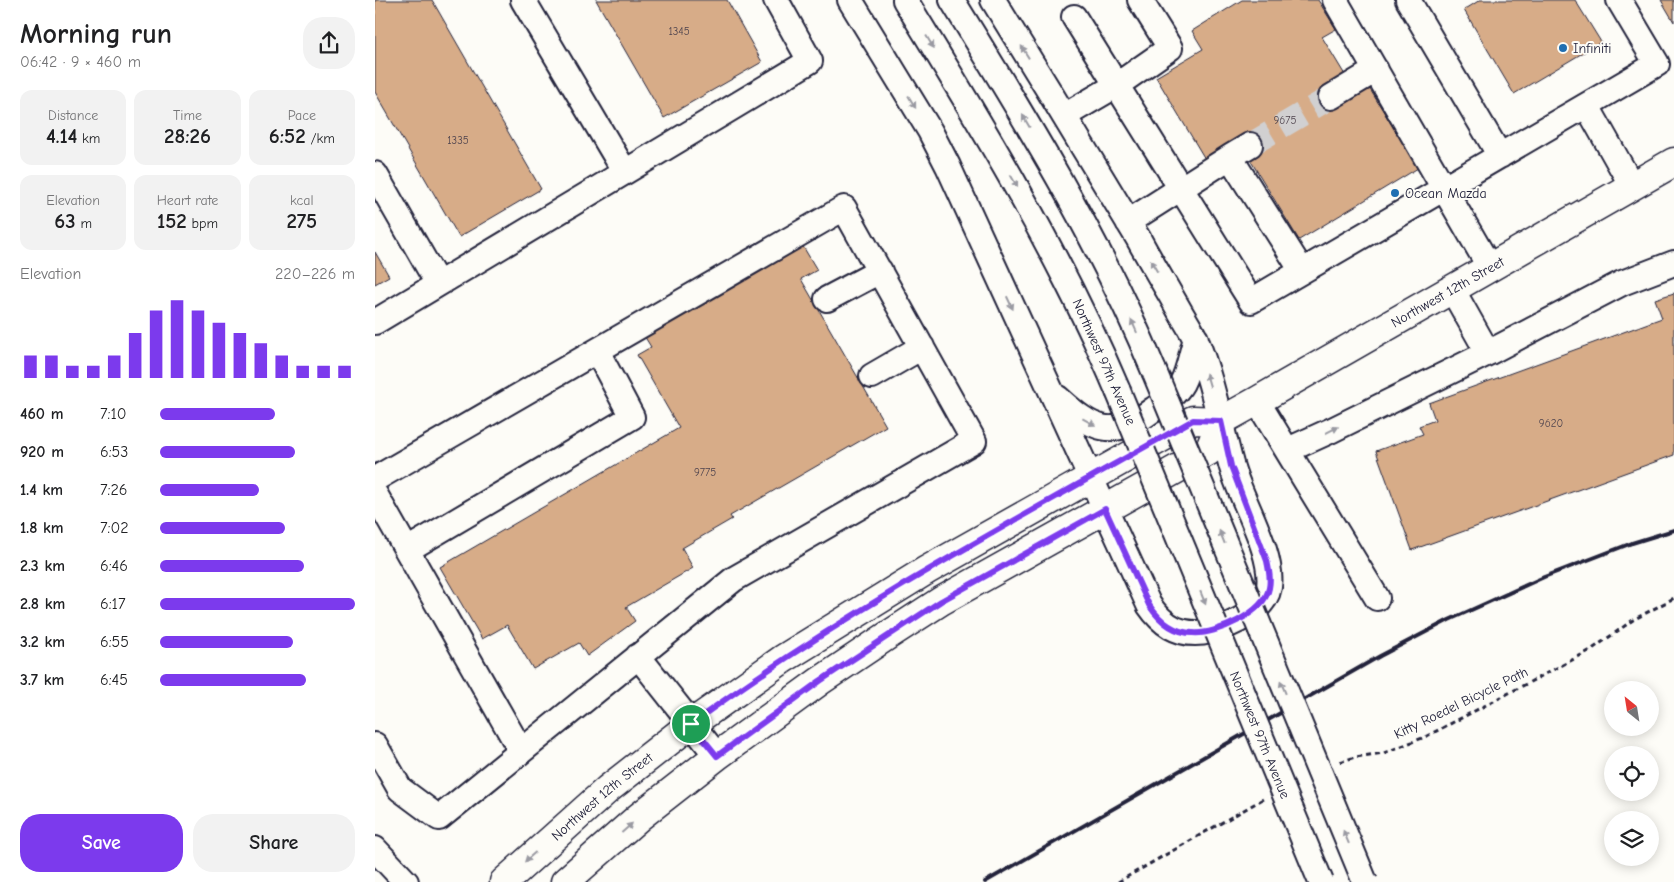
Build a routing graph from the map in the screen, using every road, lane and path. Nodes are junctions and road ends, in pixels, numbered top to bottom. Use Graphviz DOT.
graph roads {
  1 [pos="523,0"];
  2 [pos="776,0"];
  3 [pos="850,0"];
  4 [pos="905,0"];
  5 [pos="952,0"];
  6 [pos="993,0"];
  7 [pos="1140,0"];
  8 [pos="1335,0"];
  9 [pos="1408,0"];
  10 [pos="1619,0"];
  11 [pos="1074,17"];
  12 [pos="1376,70"];
  13 [pos="1117,84"];
  14 [pos="1331,97"];
  15 [pos="1587,106"];
  16 [pos="1064,116"];
  17 [pos="1250,145"];
  18 [pos="1501,156"];
  19 [pos="1230,157"];
  20 [pos="1674,162"];
  21 [pos="625,172"];
  22 [pos="375,174"];
  23 [pos="1632,186"];
  24 [pos="1181,187"];
  25 [pos="1445,188"];
  26 [pos="1128,222"];
  27 [pos="1674,264"];
  28 [pos="1490,268"];
  29 [pos="879,271"];
  30 [pos="1302,271"];
  31 [pos="438,284"];
  32 [pos="1452,289"];
  33 [pos="827,299"];
  34 [pos="375,322"];
  35 [pos="1196,339"];
  36 [pos="922,348"];
  37 [pos="597,351"];
  38 [pos="1488,353"];
  39 [pos="872,376"];
  40 [pos="1051,392"];
  41 [pos="1257,401"];
  42 [pos="1221,421"];
  43 [pos="1287,450"];
  44 [pos="1091,478"];
  45 [pos="375,479"];
  46 [pos="375,494"];
  47 [pos="1105,509"];
  48 [pos="407,550"];
  49 [pos="1377,598"];
  50 [pos="1674,598"];
  51 [pos="638,656"];
  52 [pos="691,724"];
  53 [pos="375,745"];
  54 [pos="521,751"];
  55 [pos="717,756"];
  56 [pos="1339,763"];
  57 [pos="1270,795"];
  58 [pos="375,849"];
  59 [pos="406,882"];
  60 [pos="503,882"];
  61 [pos="565,882"];
  62 [pos="1118,882"];
  63 [pos="1321,882"];
  64 [pos="1365,882"];
  1 -- 21 [label="street"];
  2 -- 21 [label="street"];
  3 -- 40 [label="street, one-way"];
  4 -- 63 [label="street, Northwest 97th Avenue, one-way, bridge"];
  64 -- 5 [label="street, one-way, bridge"];
  16 -- 6 [label="street, one-way"];
  7 -- 13 [label="street"];
  8 -- 12 [label="street"];
  9 -- 18 [label="street"];
  10 -- 15 [label="street"];
  11 -- 13 [label="street"];
  12 -- 14 [label="street"];
  12 -- 25 [label="street"];
  13 -- 16 [label="street"];
  13 -- 24 [label="street"];
  15 -- 18 [label="street"];
  15 -- 23 [label="street"];
  16 -- 26 [label="street"];
  17 -- 19 [label="street"];
  18 -- 25 [label="street"];
  19 -- 24 [label="street"];
  19 -- 30 [label="street"];
  20 -- 23 [label="main road, Northwest 12th Street"];
  21 -- 31 [label="street"];
  22 -- 31 [label="street"];
  23 -- 28 [label="main road, Northwest 12th Street"];
  24 -- 26 [label="street"];
  24 -- 30 [label="street"];
  25 -- 28 [label="street"];
  25 -- 30 [label="street"];
  35 -- 26 [label="street, one-way"];
  27 -- 38 [label="street"];
  28 -- 32 [label="main road, Northwest 12th Street"];
  29 -- 33 [label="street"];
  29 -- 36 [label="street"];
  29 -- 37 [label="street"];
  31 -- 34 [label="street"];
  32 -- 38 [label="street"];
  32 -- 41 [label="main road, Northwest 12th Street"];
  40 -- 35 [label="street, one-way"];
  42 -- 35 [label="street, one-way"];
  36 -- 39 [label="street"];
  36 -- 51 [label="street"];
  37 -- 45 [label="street"];
  37 -- 48 [label="street"];
  43 -- 38 [label="street, one-way"];
  40 -- 44 [label="street"];
  41 -- 42 [label="main road, Northwest 12th Street"];
  41 -- 43 [label="street"];
  42 -- 44 [label="main road, Northwest 12th Street"];
  42 -- 47 [label="main road"];
  42 -- 47 [label="street"];
  43 -- 49 [label="street"];
  44 -- 47 [label="street"];
  44 -- 52 [label="main road, Northwest 12th Street"];
  46 -- 48 [label="street"];
  47 -- 55 [label="main road"];
  48 -- 54 [label="street"];
  50 -- 56 [label="path, Kitty Roedel Bicycle Path"];
  51 -- 52 [label="street"];
  51 -- 54 [label="street"];
  52 -- 55 [label="street"];
  52 -- 60 [label="main road, Northwest 12th Street, one-way"];
  53 -- 54 [label="street"];
  61 -- 55 [label="main road, one-way"];
  57 -- 62 [label="path"];
  58 -- 59 [label="street"];
}
